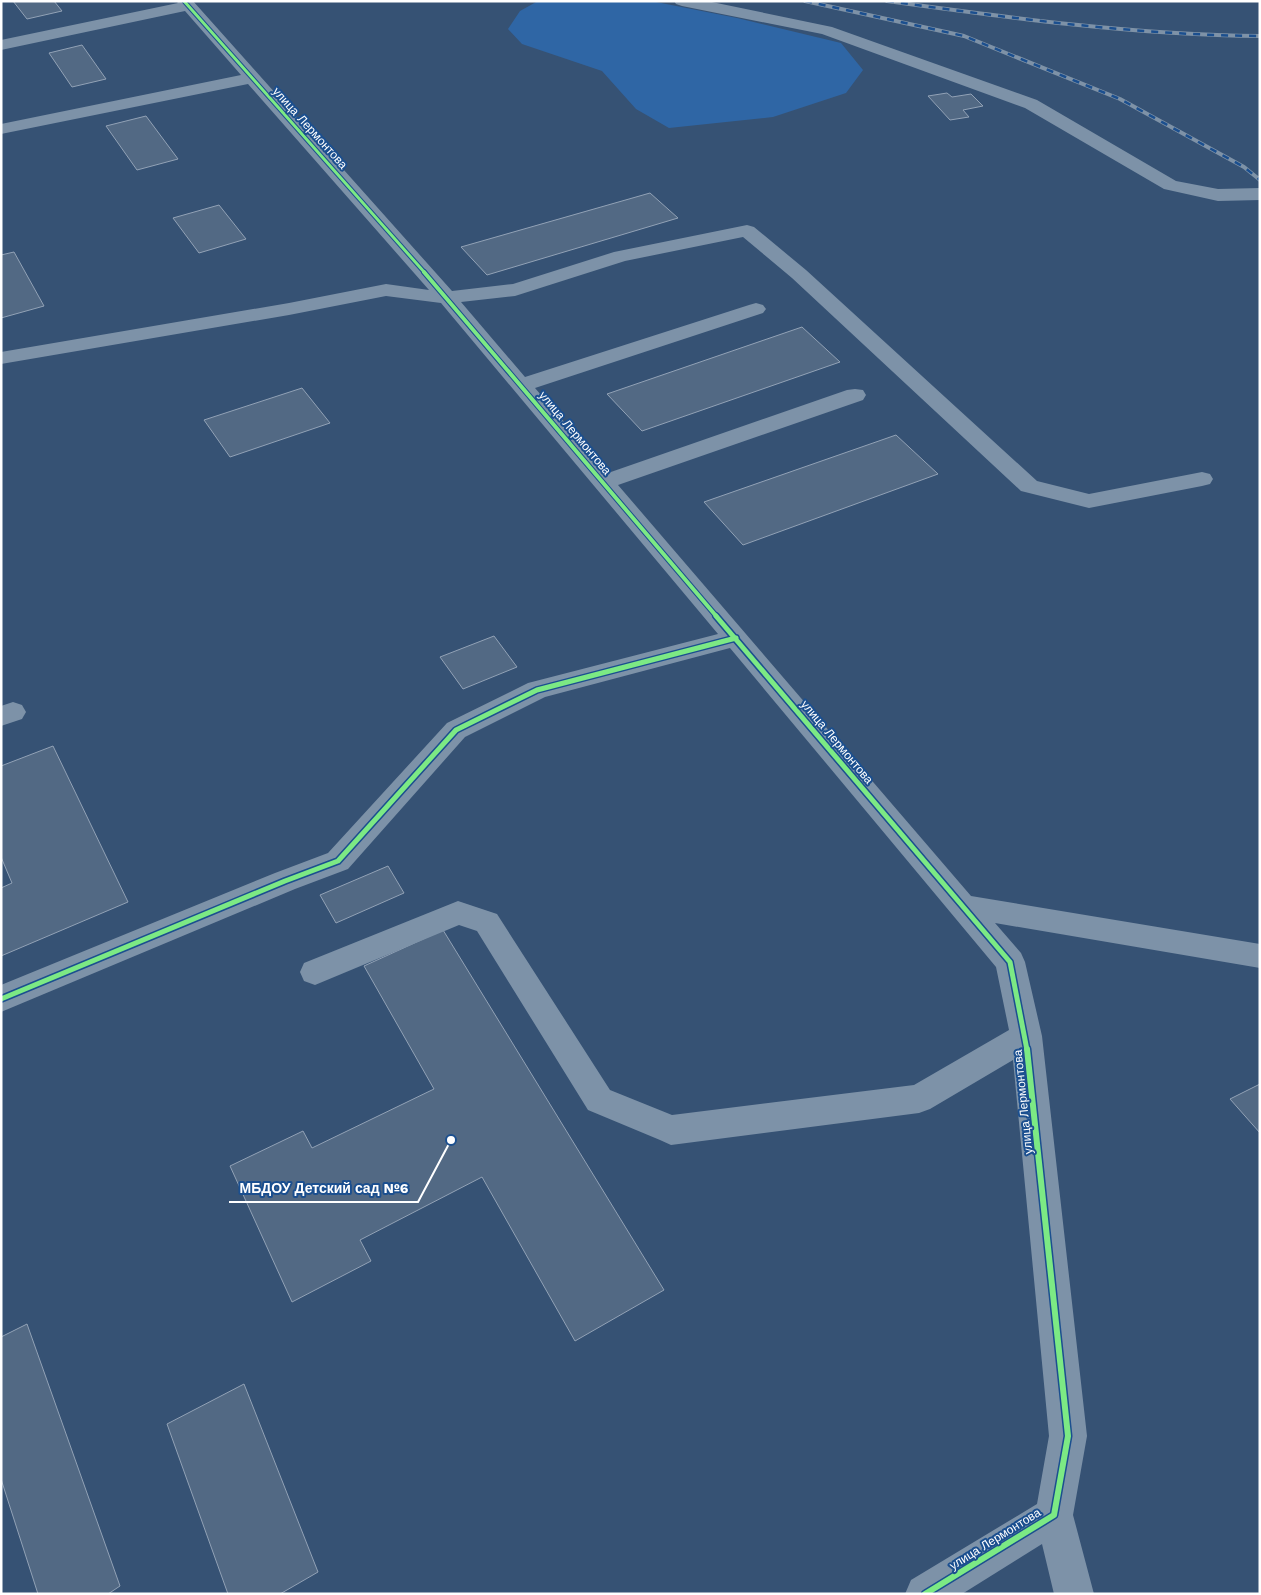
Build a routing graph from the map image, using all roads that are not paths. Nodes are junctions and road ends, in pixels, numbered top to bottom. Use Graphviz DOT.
graph roads {
  1 [pos="682,1"];
  2 [pos="186,4"];
  3 [pos="1,45"];
  4 [pos="252,78"];
  5 [pos="1,129"];
  6 [pos="1260,194"];
  7 [pos="448,298"];
  8 [pos="756,309"];
  9 [pos="1,358"];
  10 [pos="521,385"];
  11 [pos="855,396"];
  12 [pos="1202,479"];
  13 [pos="603,482"];
  14 [pos="736,638"];
  15 [pos="963,906"];
  16 [pos="1260,956"];
  17 [pos="314,972"];
  18 [pos="1,999"];
  19 [pos="1026,1036"];
  20 [pos="1054,1515"];
  21 [pos="926,1594"];
  22 [pos="1074,1594"];
  1 -- 6 [label="street"];
  2 -- 3 [label="street"];
  2 -- 4 [label="street, улица Лермонтова"];
  4 -- 5 [label="street"];
  4 -- 7 [label="street, улица Лермонтова"];
  7 -- 9 [label="street"];
  7 -- 10 [label="street, улица Лермонтова"];
  7 -- 12 [label="street"];
  8 -- 10 [label="street"];
  10 -- 13 [label="street, улица Лермонтова"];
  11 -- 13 [label="street"];
  13 -- 14 [label="street, улица Лермонтова"];
  14 -- 15 [label="street, улица Лермонтова"];
  14 -- 18 [label="street"];
  15 -- 16 [label="street"];
  15 -- 19 [label="street, улица Лермонтова"];
  17 -- 19 [label="street"];
  19 -- 20 [label="street, улица Лермонтова"];
  20 -- 21 [label="street, улица Лермонтова"];
  20 -- 22 [label="street"];
}
